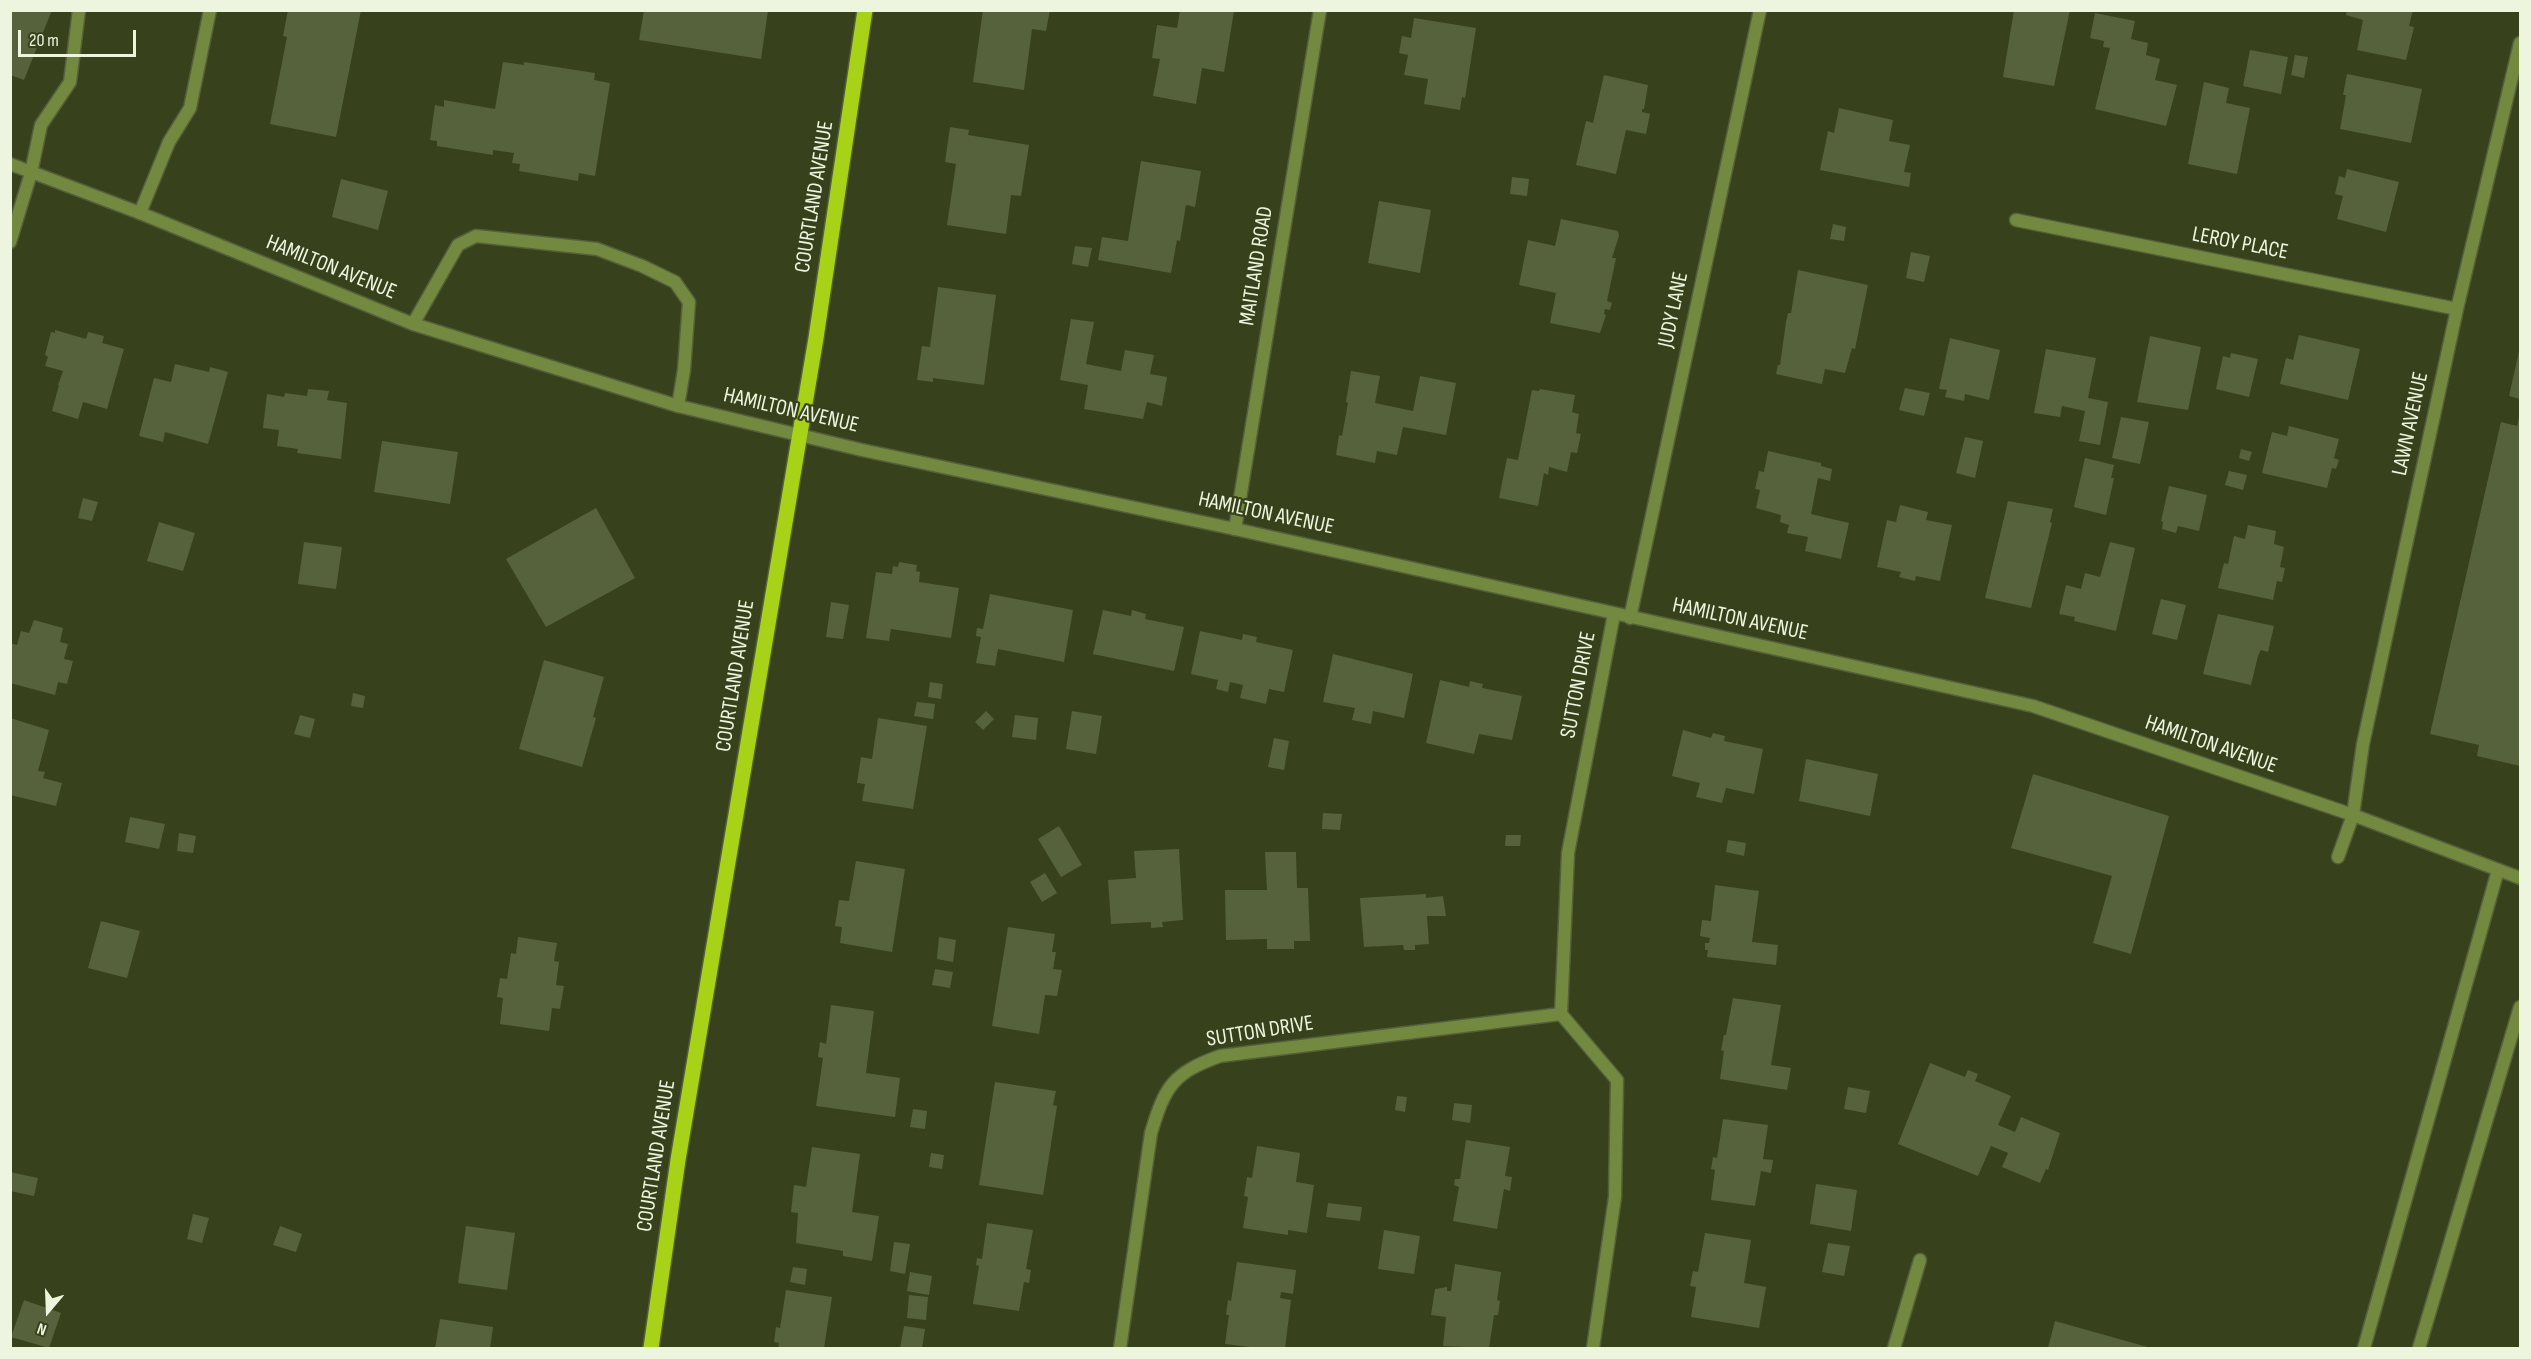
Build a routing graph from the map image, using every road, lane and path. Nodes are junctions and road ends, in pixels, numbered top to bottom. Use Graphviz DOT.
graph roads {
  1 [pos="79,10"];
  2 [pos="210,10"];
  3 [pos="866,10"];
  4 [pos="1320,10"];
  5 [pos="1760,10"];
  6 [pos="2520,43"];
  7 [pos="10,164"];
  8 [pos="31,172"];
  9 [pos="140,213"];
  10 [pos="2016,220"];
  11 [pos="10,242"];
  12 [pos="2457,309"];
  13 [pos="413,324"];
  14 [pos="678,406"];
  15 [pos="799,436"];
  16 [pos="1235,529"];
  17 [pos="1614,614"];
  18 [pos="1630,618"];
  19 [pos="2353,815"];
  20 [pos="2338,857"];
  21 [pos="2498,870"];
  22 [pos="2520,878"];
  23 [pos="2520,1007"];
  24 [pos="1561,1014"];
  25 [pos="1920,1260"];
  26 [pos="651,1348"];
  27 [pos="1120,1348"];
  28 [pos="1593,1348"];
  29 [pos="1894,1348"];
  30 [pos="2364,1348"];
  31 [pos="2419,1348"];
  1 -- 8 [label="street"];
  2 -- 9 [label="street"];
  3 -- 15 [label="main road, COURTLAND AVENUE"];
  4 -- 16 [label="street, MAITLAND ROAD"];
  5 -- 18 [label="street, JUDY LANE"];
  6 -- 12 [label="street, LAWN AVENUE"];
  7 -- 8 [label="street, HAMILTON AVENUE"];
  8 -- 9 [label="street, HAMILTON AVENUE"];
  8 -- 11 [label="street"];
  9 -- 13 [label="street, HAMILTON AVENUE"];
  10 -- 12 [label="street, LEROY PLACE"];
  12 -- 19 [label="street, LAWN AVENUE"];
  13 -- 14 [label="street, HAMILTON AVENUE"];
  13 -- 14 [label="street"];
  14 -- 15 [label="street, HAMILTON AVENUE"];
  15 -- 16 [label="street, HAMILTON AVENUE"];
  15 -- 26 [label="main road, COURTLAND AVENUE"];
  16 -- 17 [label="street, HAMILTON AVENUE"];
  17 -- 18 [label="street, HAMILTON AVENUE"];
  17 -- 24 [label="street, SUTTON DRIVE"];
  18 -- 19 [label="street, HAMILTON AVENUE"];
  19 -- 20 [label="street, LAWN AVENUE"];
  19 -- 21 [label="street, HAMILTON AVENUE"];
  21 -- 22 [label="street, HAMILTON AVENUE"];
  21 -- 30 [label="street"];
  23 -- 31 [label="street"];
  24 -- 27 [label="street, SUTTON DRIVE"];
  24 -- 28 [label="street"];
  25 -- 29 [label="street"];
}
